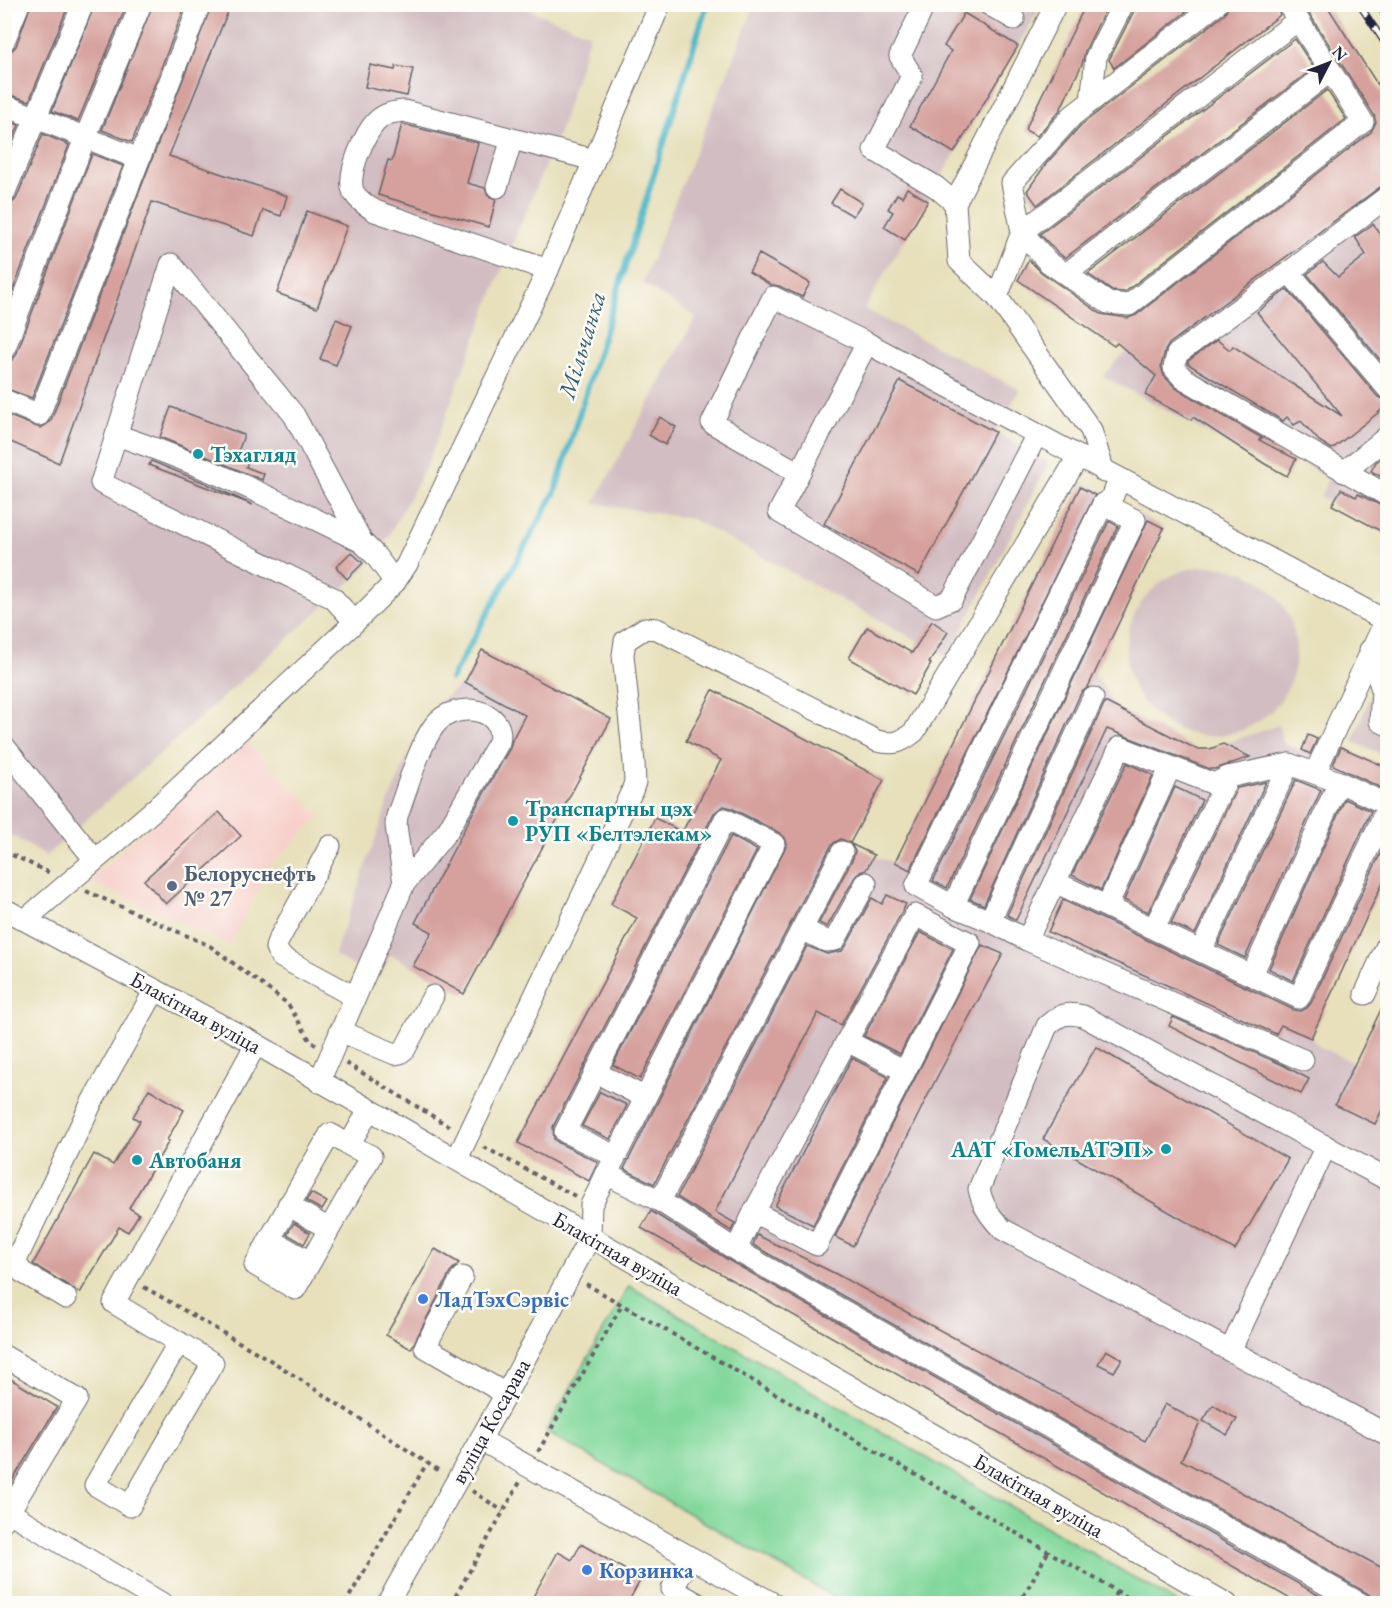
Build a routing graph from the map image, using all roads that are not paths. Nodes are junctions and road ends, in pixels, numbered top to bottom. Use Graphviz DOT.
graph roads {
  1 [pos="19,4"];
  2 [pos="83,4"];
  3 [pos="141,4"];
  4 [pos="200,4"];
  5 [pos="660,4"];
  6 [pos="926,4"];
  7 [pos="988,4"];
  8 [pos="1056,4"];
  9 [pos="1123,4"];
  10 [pos="1217,4"];
  11 [pos="1293,12"];
  12 [pos="1014,19"];
  13 [pos="4,41"];
  14 [pos="1331,71"];
  15 [pos="1091,101"];
  16 [pos="4,105"];
  17 [pos="36,118"];
  18 [pos="85,138"];
  19 [pos="512,139"];
  20 [pos="139,159"];
  21 [pos="594,160"];
  22 [pos="497,187"];
  23 [pos="4,194"];
  24 [pos="1388,196"];
  25 [pos="955,203"];
  26 [pos="1022,232"];
  27 [pos="548,270"];
  28 [pos="1289,272"];
  29 [pos="1066,274"];
  30 [pos="996,297"];
  31 [pos="867,343"];
  32 [pos="4,350"];
  33 [pos="1388,389"];
  34 [pos="4,400"];
  35 [pos="1037,434"];
  36 [pos="116,435"];
  37 [pos="1388,436"];
  38 [pos="1078,457"];
  39 [pos="1344,471"];
  40 [pos="799,473"];
  41 [pos="1112,476"];
  42 [pos="1388,496"];
  43 [pos="1103,504"];
  44 [pos="362,542"];
  45 [pos="394,582"];
  46 [pos="1386,619"];
  47 [pos="356,622"];
  48 [pos="1370,650"];
  49 [pos="1093,698"];
  50 [pos="1388,725"];
  51 [pos="4,746"];
  52 [pos="1289,764"];
  53 [pos="1170,768"];
  54 [pos="1316,773"];
  55 [pos="1228,777"];
  56 [pos="1339,782"];
  57 [pos="1388,805"];
  58 [pos="330,846"];
  59 [pos="842,852"];
  60 [pos="95,860"];
  61 [pos="1055,882"];
  62 [pos="866,883"];
  63 [pos="404,884"];
  64 [pos="953,906"];
  65 [pos="1107,906"];
  66 [pos="4,909"];
  67 [pos="26,920"];
  68 [pos="990,921"];
  69 [pos="1155,928"];
  70 [pos="802,929"];
  71 [pos="1027,940"];
  72 [pos="1388,943"];
  73 [pos="1201,951"];
  74 [pos="1252,975"];
  75 [pos="155,990"];
  76 [pos="1365,994"];
  77 [pos="433,996"];
  78 [pos="355,997"];
  79 [pos="340,1031"];
  80 [pos="847,1041"];
  81 [pos="256,1044"];
  82 [pos="1303,1060"];
  83 [pos="905,1071"];
  84 [pos="595,1072"];
  85 [pos="319,1082"];
  86 [pos="644,1097"];
  87 [pos="369,1110"];
  88 [pos="349,1145"];
  89 [pos="1326,1146"];
  90 [pos="457,1159"];
  91 [pos="610,1165"];
  92 [pos="1388,1180"];
  93 [pos="660,1201"];
  94 [pos="289,1205"];
  95 [pos="754,1212"];
  96 [pos="330,1229"];
  97 [pos="590,1237"];
  98 [pos="266,1246"];
  99 [pos="736,1250"];
  100 [pos="306,1269"];
  101 [pos="462,1277"];
  102 [pos="66,1298"];
  103 [pos="179,1342"];
  104 [pos="1230,1351"];
  105 [pos="4,1356"];
  106 [pos="507,1394"];
  107 [pos="1388,1435"];
  108 [pos="481,1440"];
  109 [pos="7,1516"];
  110 [pos="692,1558"];
  111 [pos="668,1596"];
  112 [pos="163,1604"];
  113 [pos="387,1604"];
  114 [pos="698,1604"];
  115 [pos="774,1604"];
  116 [pos="1227,1604"];
  117 [pos="1361,1604"];
  1 -- 13 [label="street"];
  2 -- 17 [label="street"];
  3 -- 18 [label="street"];
  4 -- 20 [label="street"];
  5 -- 21 [label="street"];
  6 -- 25 [label="street"];
  7 -- 12 [label="street"];
  8 -- 25 [label="street"];
  9 -- 15 [label="street"];
  10 -- 15 [label="street"];
  11 -- 14 [label="street"];
  11 -- 26 [label="street"];
  14 -- 29 [label="street"];
  14 -- 29 [label="street"];
  15 -- 26 [label="street"];
  16 -- 17 [label="street"];
  17 -- 18 [label="street"];
  17 -- 23 [label="street"];
  18 -- 20 [label="street"];
  18 -- 32 [label="street"];
  19 -- 21 [label="street"];
  19 -- 22 [label="street"];
  19 -- 27 [label="street"];
  20 -- 34 [label="street"];
  21 -- 27 [label="street"];
  24 -- 28 [label="street"];
  25 -- 30 [label="street"];
  26 -- 29 [label="street"];
  26 -- 30 [label="street"];
  27 -- 45 [label="street"];
  28 -- 33 [label="street"];
  28 -- 39 [label="street"];
  30 -- 41 [label="street"];
  31 -- 35 [label="street"];
  31 -- 40 [label="street"];
  31 -- 40 [label="street"];
  35 -- 38 [label="street"];
  35 -- 40 [label="street"];
  36 -- 44 [label="street"];
  36 -- 44 [label="street"];
  36 -- 47 [label="street"];
  37 -- 39 [label="street"];
  38 -- 41 [label="street"];
  38 -- 90 [label="street"];
  39 -- 42 [label="street"];
  41 -- 43 [label="street"];
  41 -- 46 [label="street"];
  43 -- 64 [label="street"];
  43 -- 64 [label="street"];
  44 -- 45 [label="street"];
  45 -- 47 [label="street"];
  46 -- 48 [label="street"];
  47 -- 60 [label="street"];
  48 -- 50 [label="street"];
  48 -- 54 [label="street"];
  49 -- 68 [label="street"];
  51 -- 60 [label="street"];
  52 -- 54 [label="street"];
  52 -- 55 [label="street"];
  52 -- 73 [label="street"];
  53 -- 55 [label="street"];
  53 -- 61 [label="street"];
  53 -- 65 [label="street"];
  54 -- 56 [label="street"];
  55 -- 69 [label="street"];
  56 -- 57 [label="street"];
  56 -- 74 [label="street"];
  57 -- 74 [label="street"];
  58 -- 78 [label="street"];
  59 -- 70 [label="street"];
  60 -- 67 [label="street"];
  61 -- 65 [label="street"];
  61 -- 71 [label="street"];
  62 -- 70 [label="street"];
  63 -- 63 [label="street"];
  63 -- 78 [label="street"];
  64 -- 68 [label="street"];
  65 -- 69 [label="street"];
  66 -- 67 [label="street, Блакітная вуліца"];
  67 -- 75 [label="street, Блакітная вуліца"];
  68 -- 71 [label="street"];
  69 -- 73 [label="street"];
  70 -- 93 [label="street"];
  71 -- 82 [label="street"];
  72 -- 76 [label="street"];
  73 -- 74 [label="street"];
  75 -- 81 [label="street, Блакітная вуліца"];
  75 -- 102 [label="street"];
  77 -- 79 [label="street"];
  78 -- 79 [label="street"];
  79 -- 85 [label="street"];
  80 -- 83 [label="street"];
  80 -- 83 [label="street"];
  80 -- 95 [label="street"];
  81 -- 85 [label="street, Блакітная вуліца"];
  81 -- 103 [label="street"];
  83 -- 95 [label="street"];
  84 -- 86 [label="street"];
  84 -- 86 [label="street"];
  84 -- 91 [label="street"];
  85 -- 87 [label="street, Блакітная вуліца"];
  86 -- 91 [label="street"];
  87 -- 88 [label="street"];
  87 -- 90 [label="street, Блакітная вуліца"];
  88 -- 94 [label="street"];
  88 -- 96 [label="street"];
  89 -- 92 [label="street"];
  89 -- 104 [label="street"];
  89 -- 104 [label="street"];
  90 -- 97 [label="street, Блакітная вуліца"];
  91 -- 93 [label="street"];
  91 -- 97 [label="street"];
  93 -- 99 [label="street"];
  94 -- 96 [label="street"];
  94 -- 98 [label="street"];
  95 -- 99 [label="street"];
  96 -- 100 [label="street"];
  97 -- 106 [label="street, вуліца Косарава"];
  97 -- 116 [label="street, Блакітная вуліца"];
  98 -- 100 [label="street"];
  98 -- 100 [label="street"];
  99 -- 117 [label="street"];
  101 -- 106 [label="street"];
  103 -- 103 [label="street"];
  104 -- 107 [label="street"];
  105 -- 109 [label="street"];
  106 -- 108 [label="street, вуліца Косарава"];
  108 -- 110 [label="street"];
  108 -- 113 [label="street, вуліца Косарава"];
  109 -- 112 [label="street"];
  110 -- 111 [label="street"];
  110 -- 115 [label="street"];
  111 -- 114 [label="street"];
}
